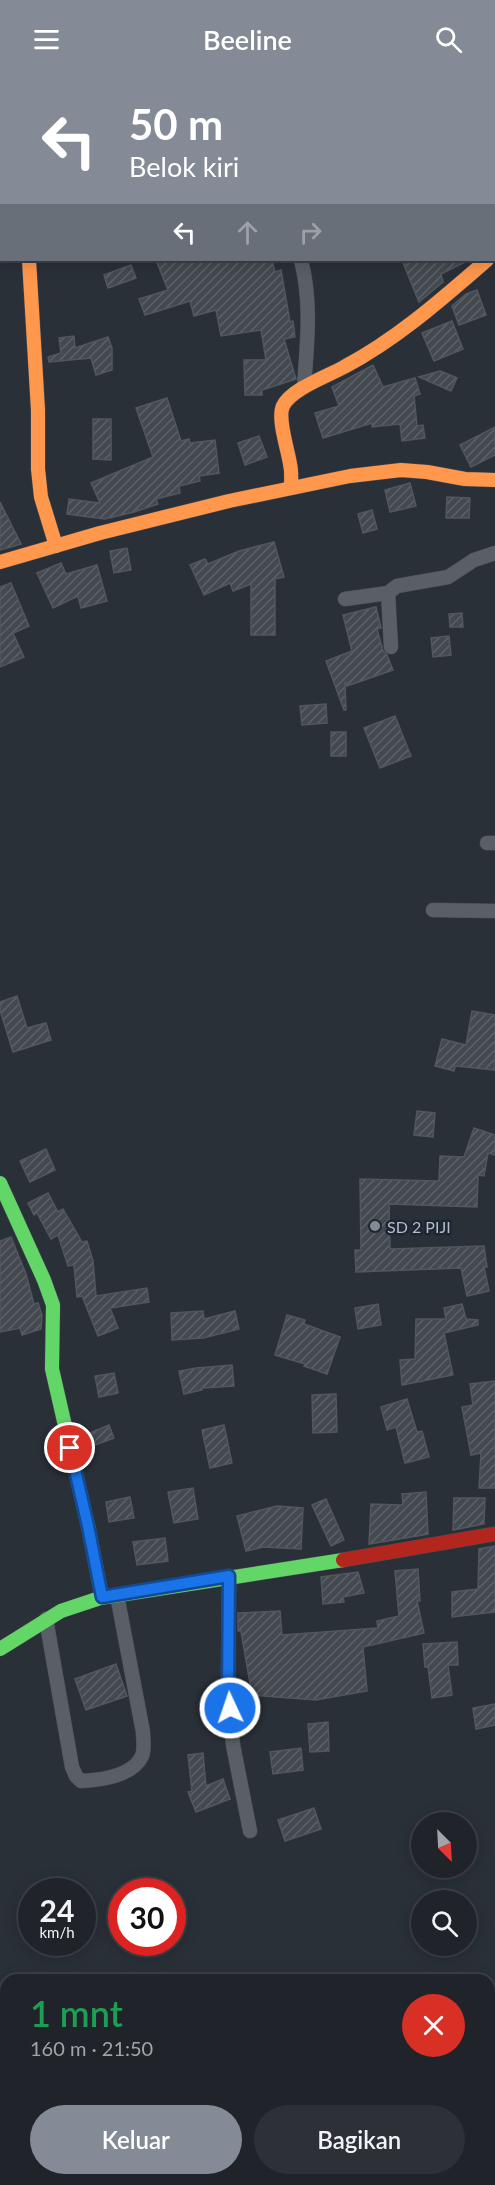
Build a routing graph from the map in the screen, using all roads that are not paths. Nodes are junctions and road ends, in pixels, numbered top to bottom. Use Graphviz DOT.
graph roads {
  1 [pos="29,261"];
  2 [pos="301,261"];
  3 [pos="486,261"];
  4 [pos="304,387"];
  5 [pos="495,480"];
  6 [pos="291,487"];
  7 [pos="56,546"];
  8 [pos="495,553"];
  9 [pos="0,562"];
  10 [pos="388,593"];
  11 [pos="345,599"];
  12 [pos="392,647"];
  13 [pos="433,910"];
  14 [pos="495,911"];
  15 [pos="0,1183"];
  16 [pos="495,1534"];
  17 [pos="229,1576"];
  18 [pos="117,1595"];
  19 [pos="102,1597"];
  20 [pos="46,1618"];
  21 [pos="0,1649"];
  22 [pos="250,1831"];
  1 -- 7 [label="street"];
  2 -- 4 [label="street"];
  3 -- 4 [label="street"];
  4 -- 6 [label="street"];
  5 -- 6 [label="street"];
  6 -- 7 [label="street"];
  7 -- 9 [label="street"];
  8 -- 10 [label="street"];
  10 -- 11 [label="street"];
  10 -- 12 [label="street"];
  13 -- 14 [label="street"];
  15 -- 19 [label="street"];
  16 -- 17 [label="street"];
  17 -- 18 [label="street"];
  17 -- 22 [label="street"];
  18 -- 19 [label="street"];
  18 -- 20 [label="street"];
  19 -- 20 [label="street"];
  20 -- 21 [label="street"];
}
